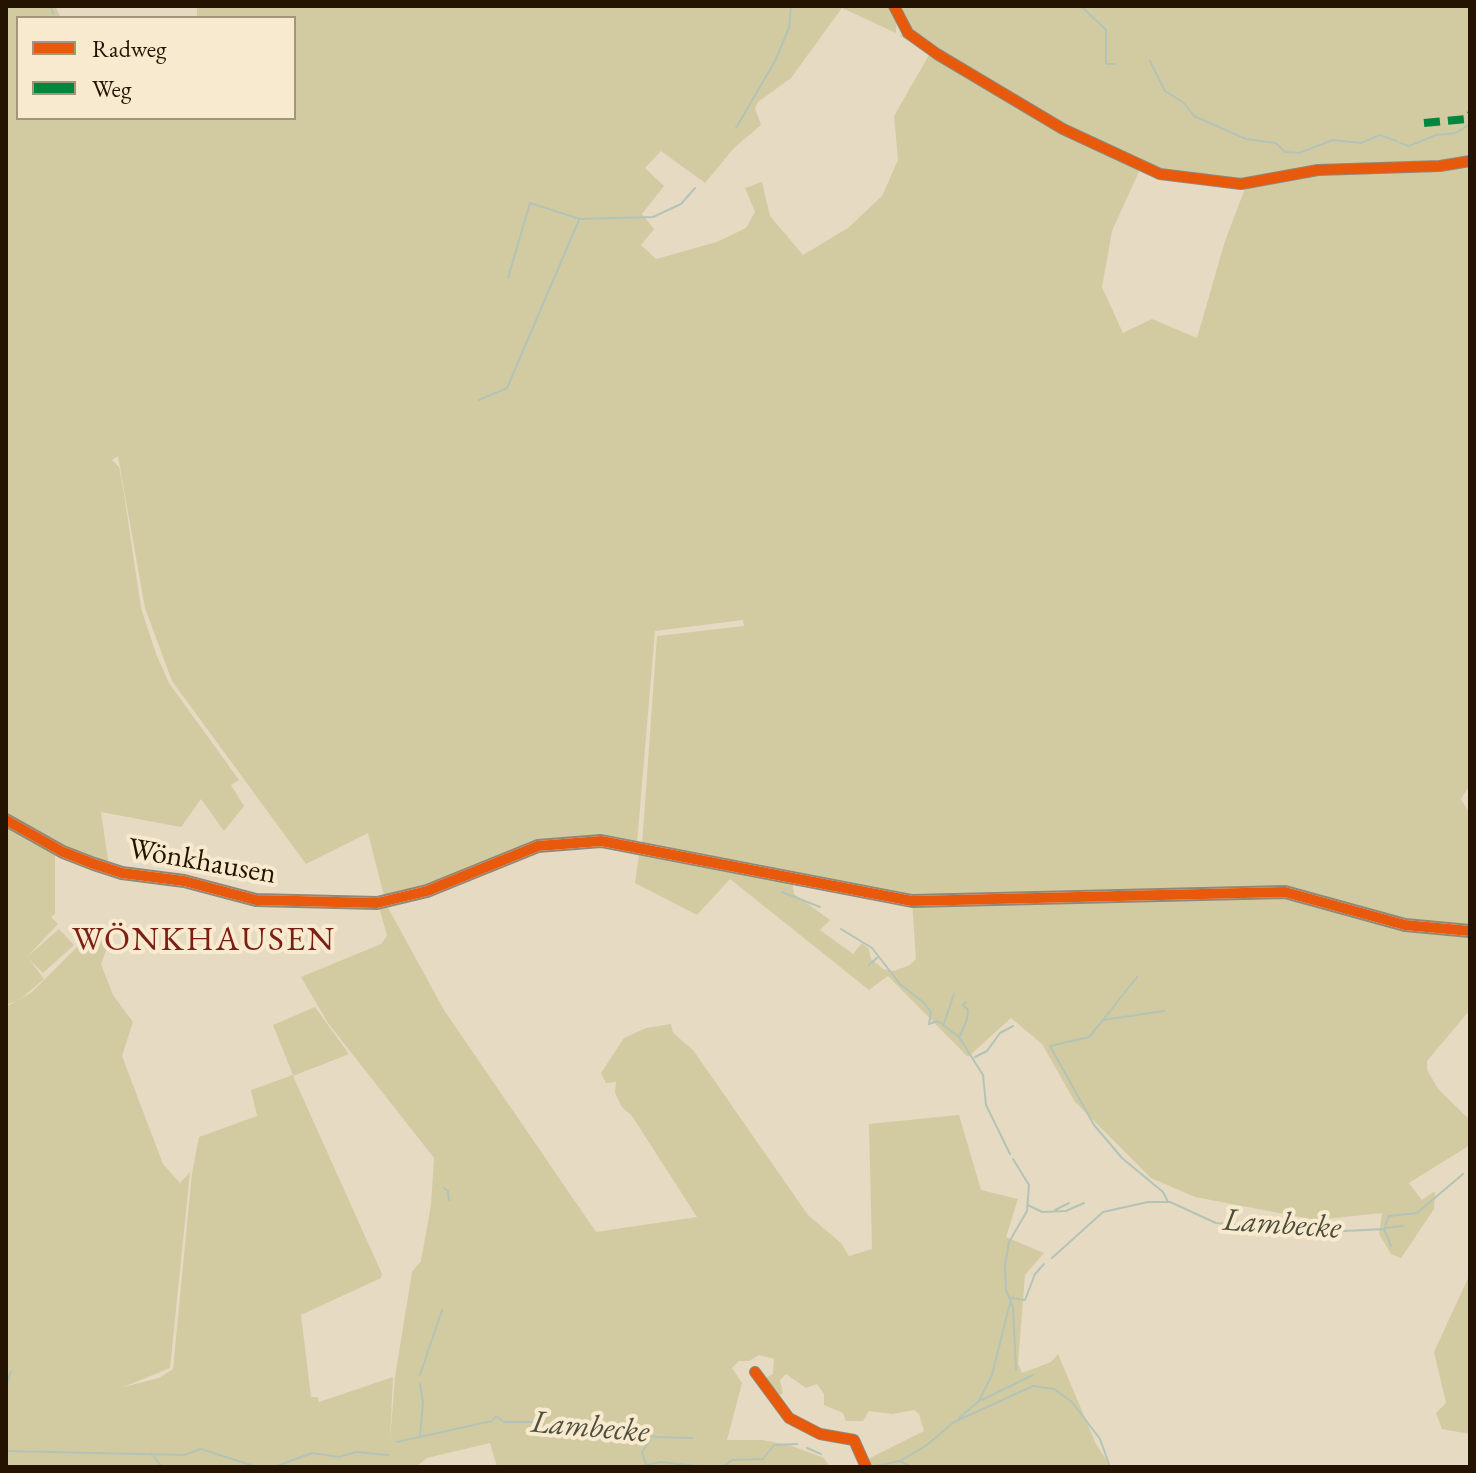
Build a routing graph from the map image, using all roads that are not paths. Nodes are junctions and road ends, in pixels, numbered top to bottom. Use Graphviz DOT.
graph roads {
  1 [pos="894,6"];
  2 [pos="1470,161"];
  3 [pos="6,820"];
  4 [pos="1470,931"];
  5 [pos="755,1372"];
  6 [pos="866,1467"];
  1 -- 2 [label="street"];
  3 -- 4 [label="street, Wönkhausen"];
  5 -- 6 [label="street"];
}
